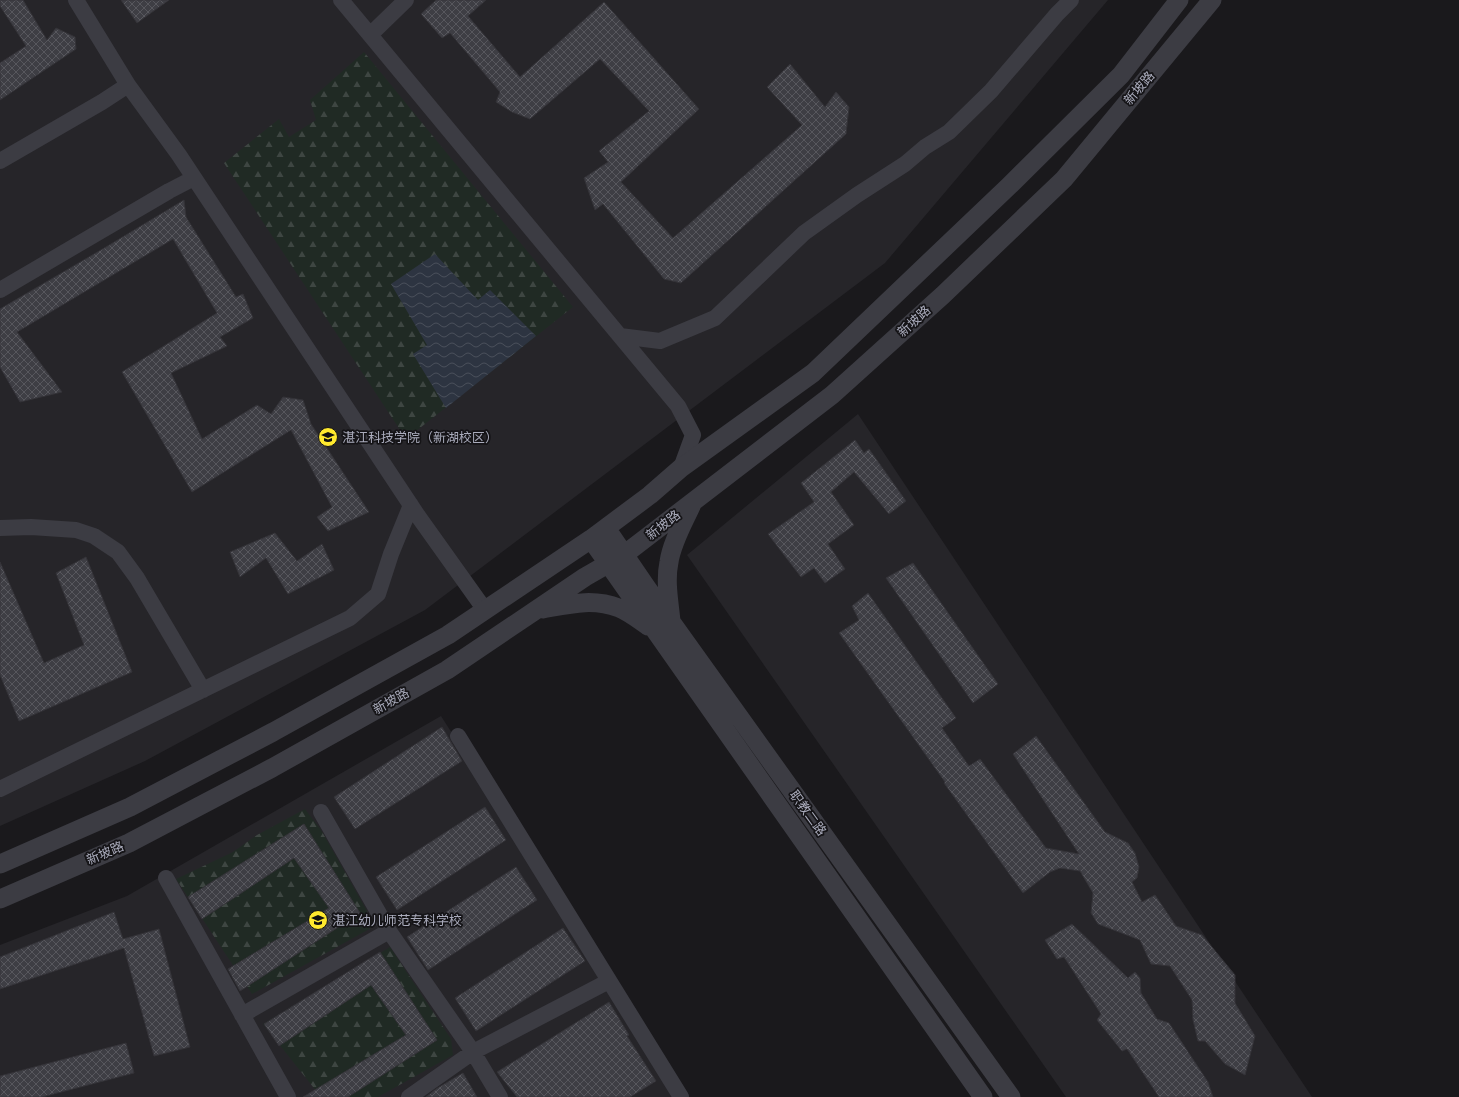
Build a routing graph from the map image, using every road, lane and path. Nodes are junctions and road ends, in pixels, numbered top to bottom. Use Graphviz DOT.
graph roads {
  1 [pos="76,0"];
  2 [pos="341,0"];
  3 [pos="406,0"];
  4 [pos="1071,0"];
  5 [pos="1179,0"];
  6 [pos="1212,0"];
  7 [pos="370,35"];
  8 [pos="128,85"];
  9 [pos="0,160"];
  10 [pos="194,178"];
  11 [pos="0,290"];
  12 [pos="620,336"];
  13 [pos="681,468"];
  14 [pos="692,502"];
  15 [pos="411,504"];
  16 [pos="0,528"];
  17 [pos="606,528"];
  18 [pos="591,539"];
  19 [pos="625,554"];
  20 [pos="609,564"];
  21 [pos="485,610"];
  22 [pos="536,610"];
  23 [pos="664,627"];
  24 [pos="203,690"];
  25 [pos="458,736"];
  26 [pos="0,790"];
  27 [pos="321,812"];
  28 [pos="0,864"];
  29 [pos="166,878"];
  30 [pos="0,899"];
  31 [pos="389,931"];
  32 [pos="609,981"];
  33 [pos="242,1015"];
  34 [pos="473,1052"];
  35 [pos="288,1097"];
  36 [pos="409,1097"];
  37 [pos="500,1097"];
  38 [pos="681,1097"];
  39 [pos="983,1097"];
  40 [pos="1011,1097"];
  1 -- 8 [label="street"];
  2 -- 7 [label="street"];
  3 -- 7 [label="street"];
  4 -- 12 [label="street"];
  5 -- 13 [label="street, 新坡路"];
  6 -- 14 [label="street, 新坡路"];
  7 -- 12 [label="street"];
  8 -- 9 [label="street"];
  8 -- 10 [label="street"];
  10 -- 11 [label="street"];
  10 -- 15 [label="street"];
  12 -- 13 [label="street"];
  13 -- 17 [label="street, 新坡路"];
  14 -- 19 [label="street, 新坡路"];
  14 -- 23 [label="street"];
  15 -- 21 [label="street"];
  15 -- 24 [label="street"];
  16 -- 24 [label="street"];
  17 -- 18 [label="street"];
  17 -- 19 [label="street, 职教二路"];
  18 -- 20 [label="street, 职教二路"];
  18 -- 21 [label="street"];
  19 -- 20 [label="street, 新坡路"];
  19 -- 23 [label="street, 职教二路"];
  20 -- 22 [label="street, 新坡路"];
  20 -- 23 [label="street, 职教二路"];
  21 -- 28 [label="street"];
  22 -- 23 [label="street"];
  22 -- 30 [label="street, 新坡路"];
  23 -- 39 [label="street, 职教二路"];
  23 -- 40 [label="street, 职教二路"];
  24 -- 26 [label="street"];
  25 -- 32 [label="street"];
  27 -- 31 [label="street"];
  29 -- 33 [label="street"];
  31 -- 33 [label="street"];
  31 -- 34 [label="street"];
  32 -- 34 [label="street"];
  32 -- 38 [label="street"];
  33 -- 35 [label="street"];
  34 -- 36 [label="street"];
  34 -- 37 [label="street"];
}
